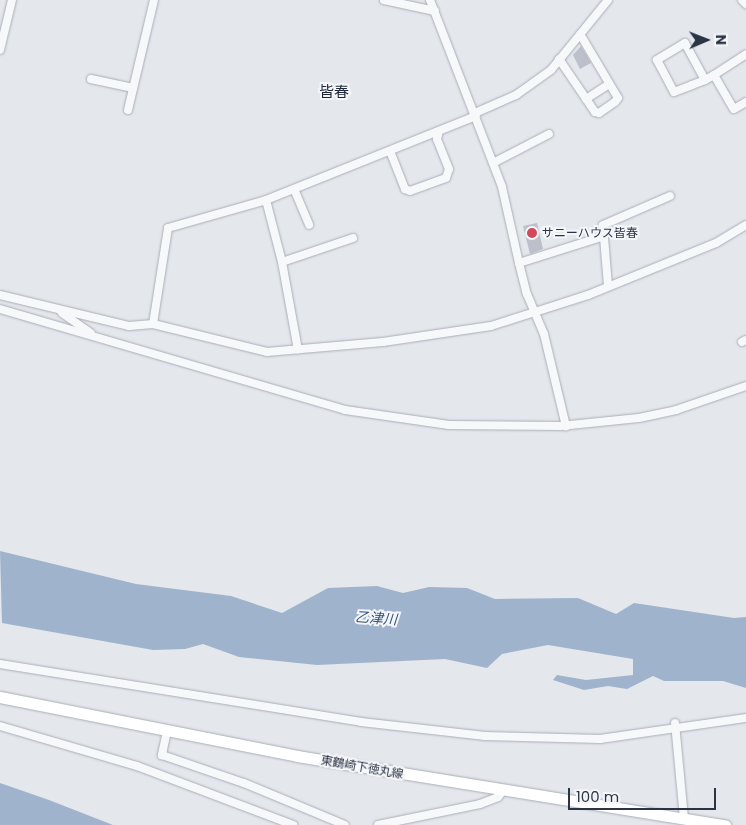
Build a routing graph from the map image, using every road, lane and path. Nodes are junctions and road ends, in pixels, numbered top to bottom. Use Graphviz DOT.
graph roads {
  1 [pos="12,0"];
  2 [pos="154,0"];
  3 [pos="384,0"];
  4 [pos="430,0"];
  5 [pos="608,0"];
  6 [pos="742,0"];
  7 [pos="746,4"];
  8 [pos="435,11"];
  9 [pos="580,34"];
  10 [pos="0,50"];
  11 [pos="746,54"];
  12 [pos="559,60"];
  13 [pos="714,75"];
  14 [pos="91,79"];
  15 [pos="705,80"];
  16 [pos="609,84"];
  17 [pos="133,88"];
  18 [pos="586,99"];
  19 [pos="746,102"];
  20 [pos="128,110"];
  21 [pos="476,115"];
  22 [pos="440,131"];
  23 [pos="549,134"];
  24 [pos="390,151"];
  25 [pos="493,163"];
  26 [pos="294,189"];
  27 [pos="670,196"];
  28 [pos="266,200"];
  29 [pos="308,225"];
  30 [pos="746,225"];
  31 [pos="604,236"];
  32 [pos="353,238"];
  33 [pos="282,262"];
  34 [pos="519,263"];
  35 [pos="608,286"];
  36 [pos="0,295"];
  37 [pos="0,309"];
  38 [pos="58,310"];
  39 [pos="535,312"];
  40 [pos="153,324"];
  41 [pos="97,337"];
  42 [pos="298,350"];
  43 [pos="746,386"];
  44 [pos="639,418"];
  45 [pos="566,426"];
  46 [pos="640,427"];
  47 [pos="0,664"];
  48 [pos="0,697"];
  49 [pos="746,718"];
  50 [pos="0,726"];
  51 [pos="676,726"];
  52 [pos="167,730"];
  53 [pos="504,791"];
  54 [pos="684,818"];
  55 [pos="293,825"];
  56 [pos="345,825"];
  57 [pos="378,825"];
  58 [pos="726,825"];
  1 -- 10 [label="street"];
  2 -- 17 [label="street"];
  3 -- 8 [label="street"];
  4 -- 8 [label="street"];
  5 -- 9 [label="street"];
  6 -- 7 [label="street"];
  8 -- 21 [label="street"];
  9 -- 12 [label="street"];
  9 -- 16 [label="street"];
  11 -- 13 [label="street"];
  12 -- 18 [label="street"];
  12 -- 21 [label="street"];
  13 -- 15 [label="street"];
  13 -- 19 [label="street"];
  14 -- 17 [label="street"];
  15 -- 15 [label="street"];
  16 -- 18 [label="street"];
  16 -- 18 [label="street"];
  17 -- 20 [label="street"];
  21 -- 22 [label="street"];
  21 -- 25 [label="street"];
  22 -- 24 [label="street"];
  22 -- 24 [label="street"];
  23 -- 25 [label="street"];
  24 -- 26 [label="street"];
  25 -- 34 [label="street"];
  26 -- 28 [label="street"];
  26 -- 29 [label="street"];
  27 -- 31 [label="street"];
  28 -- 33 [label="street"];
  28 -- 40 [label="street"];
  30 -- 35 [label="street"];
  31 -- 34 [label="street"];
  31 -- 35 [label="street"];
  32 -- 33 [label="street"];
  33 -- 42 [label="street"];
  34 -- 39 [label="street"];
  35 -- 39 [label="street"];
  36 -- 38 [label="street"];
  37 -- 41 [label="street"];
  38 -- 40 [label="street"];
  38 -- 41 [label="street"];
  39 -- 42 [label="street"];
  39 -- 45 [label="street"];
  40 -- 42 [label="street"];
  41 -- 45 [label="street"];
  43 -- 44 [label="street"];
  44 -- 45 [label="street"];
  44 -- 46 [label="street"];
  47 -- 51 [label="street"];
  48 -- 52 [label="street, 東鶴崎下徳丸線"];
  49 -- 51 [label="street"];
  50 -- 55 [label="street"];
  51 -- 54 [label="street"];
  52 -- 53 [label="street, 東鶴崎下徳丸線"];
  52 -- 56 [label="street"];
  53 -- 54 [label="street, 東鶴崎下徳丸線"];
  53 -- 57 [label="street"];
  54 -- 58 [label="street, 東鶴崎下徳丸線"];
}
